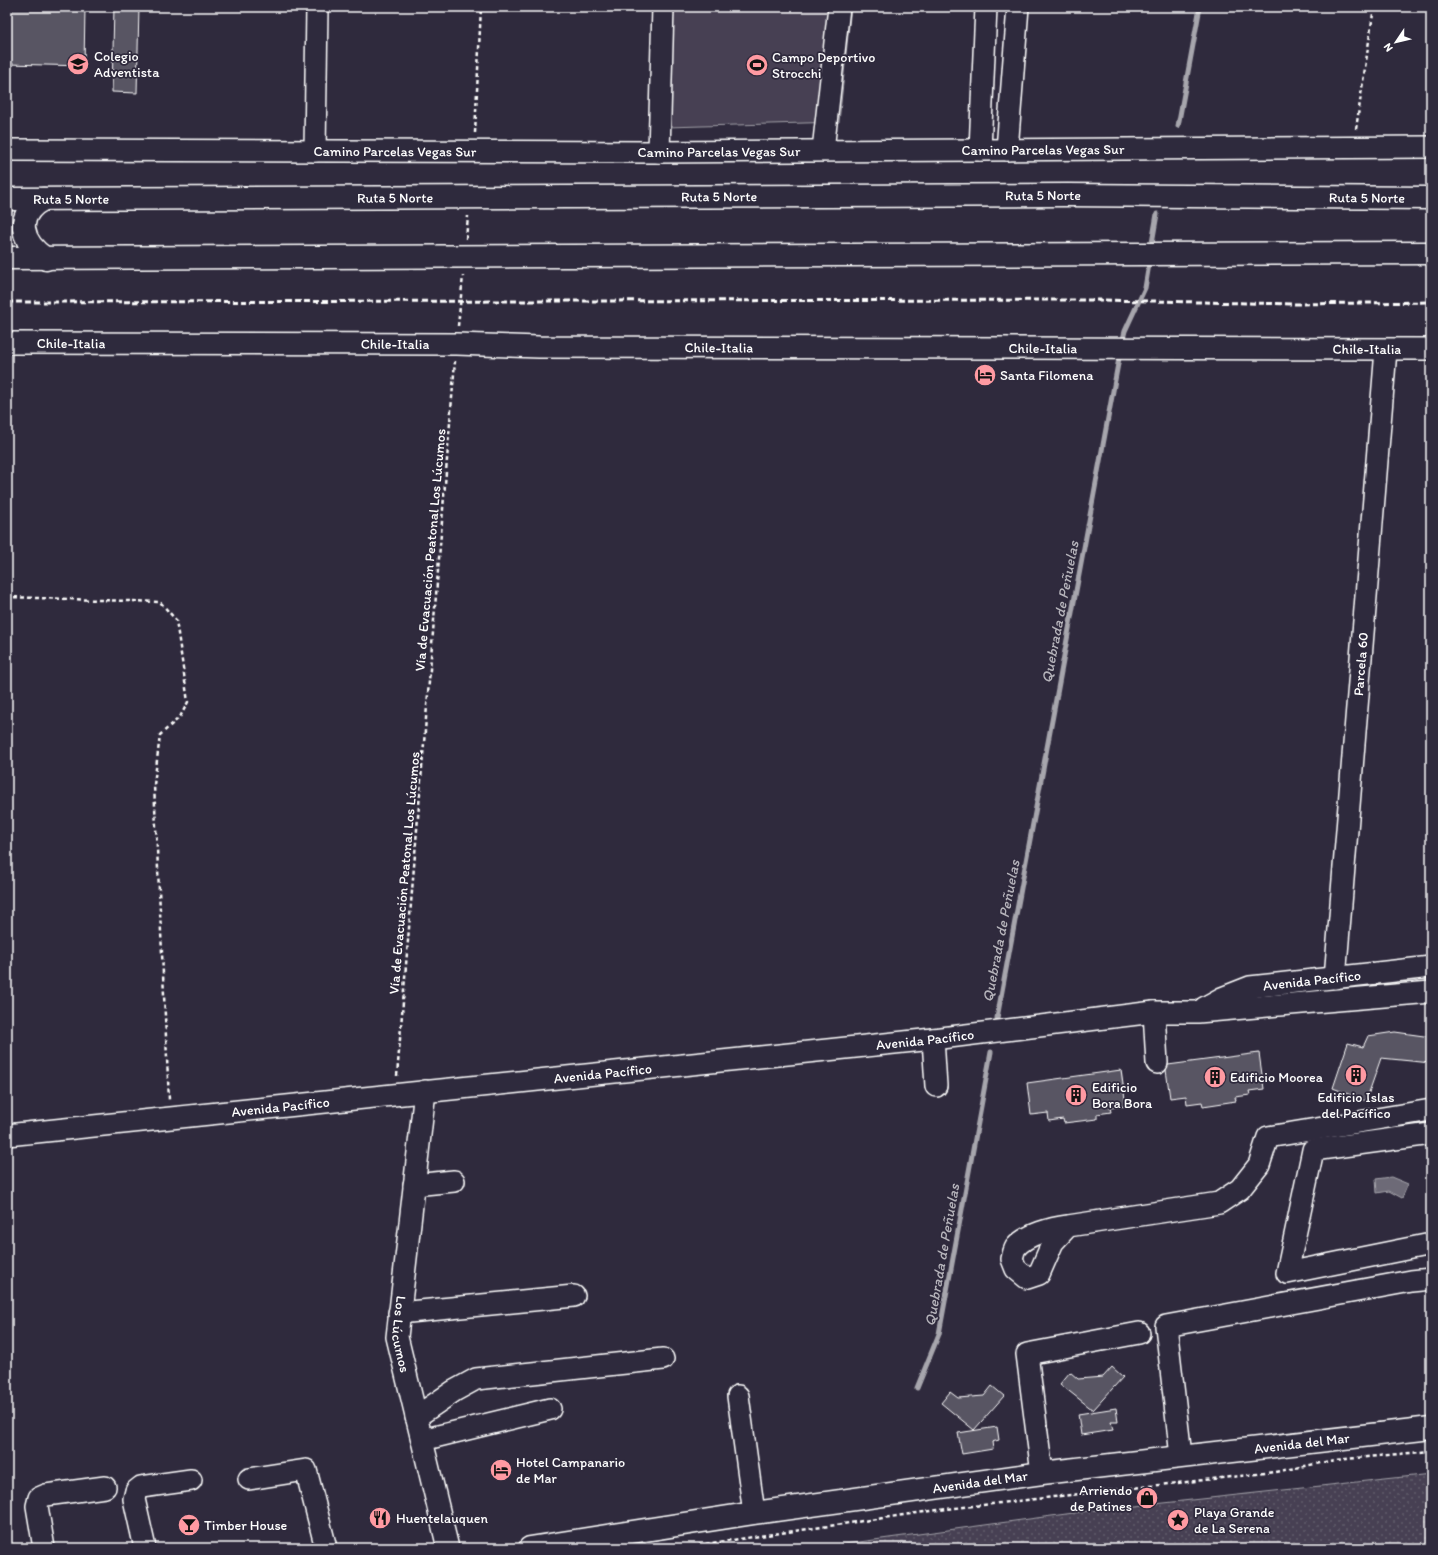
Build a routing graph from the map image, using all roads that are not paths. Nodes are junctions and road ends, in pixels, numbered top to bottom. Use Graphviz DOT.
graph roads {
  1 [pos="317,7"];
  2 [pos="663,7"];
  3 [pos="839,7"];
  4 [pos="986,7"];
  5 [pos="1018,7"];
  6 [pos="1431,147"];
  7 [pos="7,150"];
  8 [pos="823,150"];
  9 [pos="980,150"];
  10 [pos="1007,150"];
  11 [pos="316,151"];
  12 [pos="659,152"];
  13 [pos="1431,194"];
  14 [pos="1406,198"];
  15 [pos="1431,198"];
  16 [pos="7,199"];
  17 [pos="44,199"];
  18 [pos="1431,253"];
  19 [pos="7,258"];
  20 [pos="46,258"];
  21 [pos="7,343"];
  22 [pos="1431,349"];
  23 [pos="1386,350"];
  24 [pos="1431,967"];
  25 [pos="1335,978"];
  26 [pos="1431,992"];
  27 [pos="1154,1012"];
  28 [pos="1198,1012"];
  29 [pos="933,1039"];
  30 [pos="1158,1063"];
  31 [pos="936,1086"];
  32 [pos="425,1091"];
  33 [pos="1431,1110"];
  34 [pos="1431,1134"];
  35 [pos="7,1135"];
  36 [pos="454,1181"];
  37 [pos="414,1185"];
  38 [pos="1068,1226"];
  39 [pos="1431,1244"];
  40 [pos="1431,1280"];
  41 [pos="574,1296"];
  42 [pos="399,1313"];
  43 [pos="1139,1333"];
  44 [pos="663,1359"];
  45 [pos="738,1396"];
  46 [pos="550,1409"];
  47 [pos="416,1417"];
  48 [pos="1431,1428"];
  49 [pos="422,1440"];
  50 [pos="1181,1456"];
  51 [pos="1042,1473"];
  52 [pos="249,1479"];
  53 [pos="192,1480"];
  54 [pos="105,1487"];
  55 [pos="754,1513"];
  56 [pos="44,1548"];
  57 [pos="145,1548"];
  58 [pos="326,1548"];
  59 [pos="448,1548"];
  60 [pos="530,1548"];
  1 -- 11 [label="street"];
  2 -- 12 [label="street"];
  3 -- 8 [label="street"];
  4 -- 9 [label="street"];
  5 -- 10 [label="street"];
  6 -- 10 [label="street, Camino Parcelas Vegas Sur"];
  7 -- 11 [label="street, Camino Parcelas Vegas Sur"];
  8 -- 9 [label="street, Camino Parcelas Vegas Sur"];
  8 -- 12 [label="street, Camino Parcelas Vegas Sur"];
  9 -- 10 [label="street, Camino Parcelas Vegas Sur"];
  11 -- 12 [label="street, Camino Parcelas Vegas Sur"];
  13 -- 14 [label="main road"];
  14 -- 15 [label="main road, Ruta 5 Norte"];
  14 -- 17 [label="main road, Ruta 5 Norte"];
  16 -- 17 [label="main road, Ruta 5 Norte"];
  17 -- 20 [label="main road"];
  18 -- 20 [label="main road"];
  19 -- 20 [label="main road"];
  21 -- 23 [label="street, Chile-Italia"];
  22 -- 23 [label="street, Chile-Italia"];
  23 -- 25 [label="street, Parcela 60"];
  24 -- 25 [label="street, Avenida Pacífico"];
  25 -- 28 [label="street, Avenida Pacífico"];
  26 -- 28 [label="street, Avenida Pacífico"];
  27 -- 28 [label="street, Avenida Pacífico"];
  27 -- 29 [label="street, Avenida Pacífico"];
  27 -- 30 [label="street"];
  29 -- 31 [label="street"];
  29 -- 32 [label="street, Avenida Pacífico"];
  32 -- 35 [label="street, Avenida Pacífico"];
  32 -- 37 [label="street, Los Lúcumos"];
  33 -- 38 [label="street"];
  34 -- 39 [label="street"];
  36 -- 37 [label="street"];
  37 -- 42 [label="street, Los Lúcumos"];
  40 -- 50 [label="street"];
  41 -- 42 [label="street"];
  42 -- 47 [label="street, Los Lúcumos"];
  43 -- 51 [label="street"];
  44 -- 47 [label="street"];
  45 -- 55 [label="street"];
  46 -- 49 [label="street"];
  47 -- 49 [label="street, Los Lúcumos"];
  48 -- 50 [label="main road, Avenida del Mar"];
  49 -- 59 [label="street, Los Lúcumos"];
  50 -- 51 [label="main road, Avenida del Mar"];
  51 -- 55 [label="main road, Avenida del Mar"];
  52 -- 58 [label="street"];
  53 -- 57 [label="street"];
  54 -- 56 [label="street"];
  55 -- 60 [label="main road, Avenida del Mar"];
}
